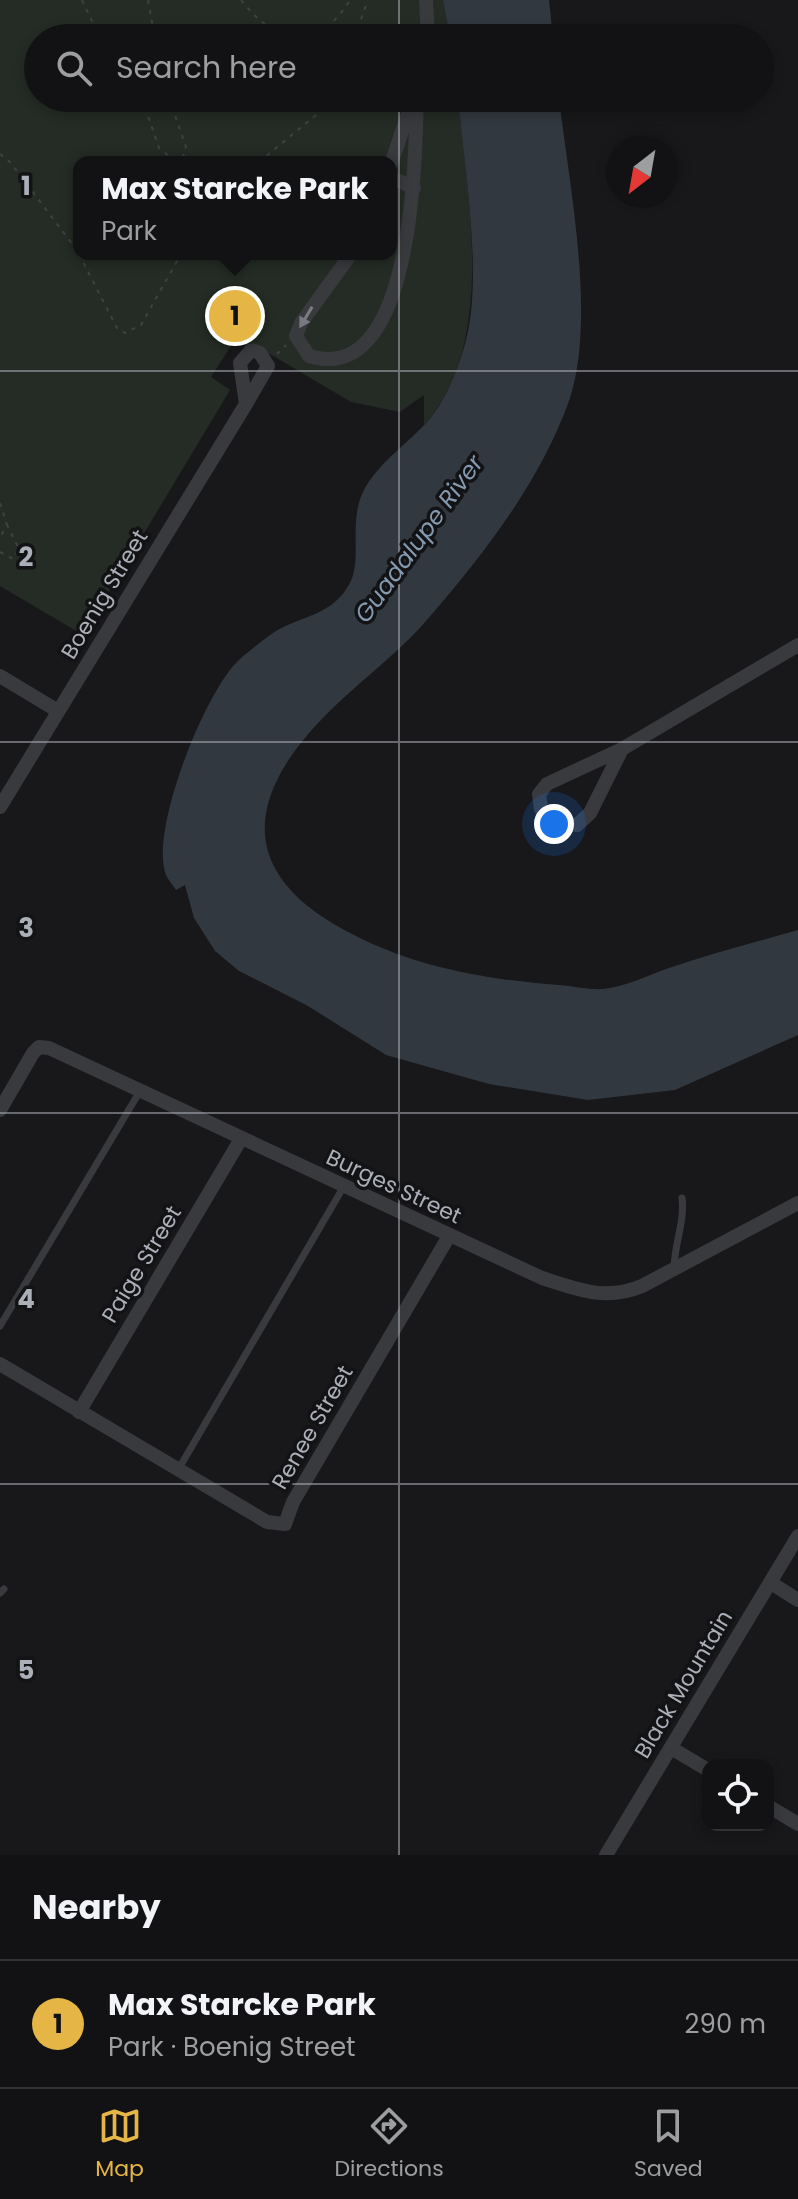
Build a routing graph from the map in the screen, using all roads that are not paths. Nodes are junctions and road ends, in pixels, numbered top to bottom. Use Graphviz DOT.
graph roads {
  1 [pos="426,0"];
  2 [pos="427,24"];
  3 [pos="410,112"];
  4 [pos="415,112"];
  5 [pos="394,156"];
  6 [pos="397,181"];
  7 [pos="414,188"];
  8 [pos="347,260"];
  9 [pos="246,404"];
  10 [pos="798,645"];
  11 [pos="0,676"];
  12 [pos="58,711"];
  13 [pos="622,749"];
  14 [pos="0,807"];
  15 [pos="140,1091"];
  16 [pos="0,1110"];
  17 [pos="241,1139"];
  18 [pos="344,1186"];
  19 [pos="682,1198"];
  20 [pos="798,1203"];
  21 [pos="449,1236"];
  22 [pos="674,1269"];
  23 [pos="0,1326"];
  24 [pos="0,1364"];
  25 [pos="79,1412"];
  26 [pos="178,1470"];
  27 [pos="798,1536"];
  28 [pos="771,1583"];
  29 [pos="798,1600"];
  30 [pos="671,1748"];
  31 [pos="702,1766"];
  32 [pos="774,1810"];
  33 [pos="798,1824"];
  34 [pos="606,1855"];
  1 -- 2 [label="street"];
  3 -- 5 [label="street"];
  4 -- 7 [label="street"];
  6 -- 7 [label="street"];
  8 -- 7 [label="street, one-way"];
  9 -- 9 [label="street, Boenig Street"];
  9 -- 12 [label="street, Boenig Street"];
  10 -- 13 [label="street"];
  11 -- 12 [label="street"];
  12 -- 14 [label="street, Boenig Street"];
  13 -- 13 [label="street"];
  15 -- 16 [label="street, Burges Street"];
  15 -- 17 [label="street, Burges Street"];
  15 -- 23 [label="lane"];
  17 -- 18 [label="street, Burges Street"];
  17 -- 25 [label="street, Paige Street"];
  18 -- 21 [label="street, Burges Street"];
  18 -- 26 [label="lane"];
  19 -- 22 [label="lane"];
  20 -- 22 [label="street, Burges Street"];
  21 -- 22 [label="street, Burges Street"];
  21 -- 26 [label="street, Renee Street"];
  24 -- 25 [label="street, Renee Street"];
  25 -- 26 [label="street, Renee Street"];
  27 -- 28 [label="street, Black Mountain"];
  28 -- 29 [label="street"];
  28 -- 30 [label="street, Black Mountain"];
  30 -- 31 [label="street"];
  30 -- 34 [label="street, Black Mountain"];
  32 -- 33 [label="street"];
}
